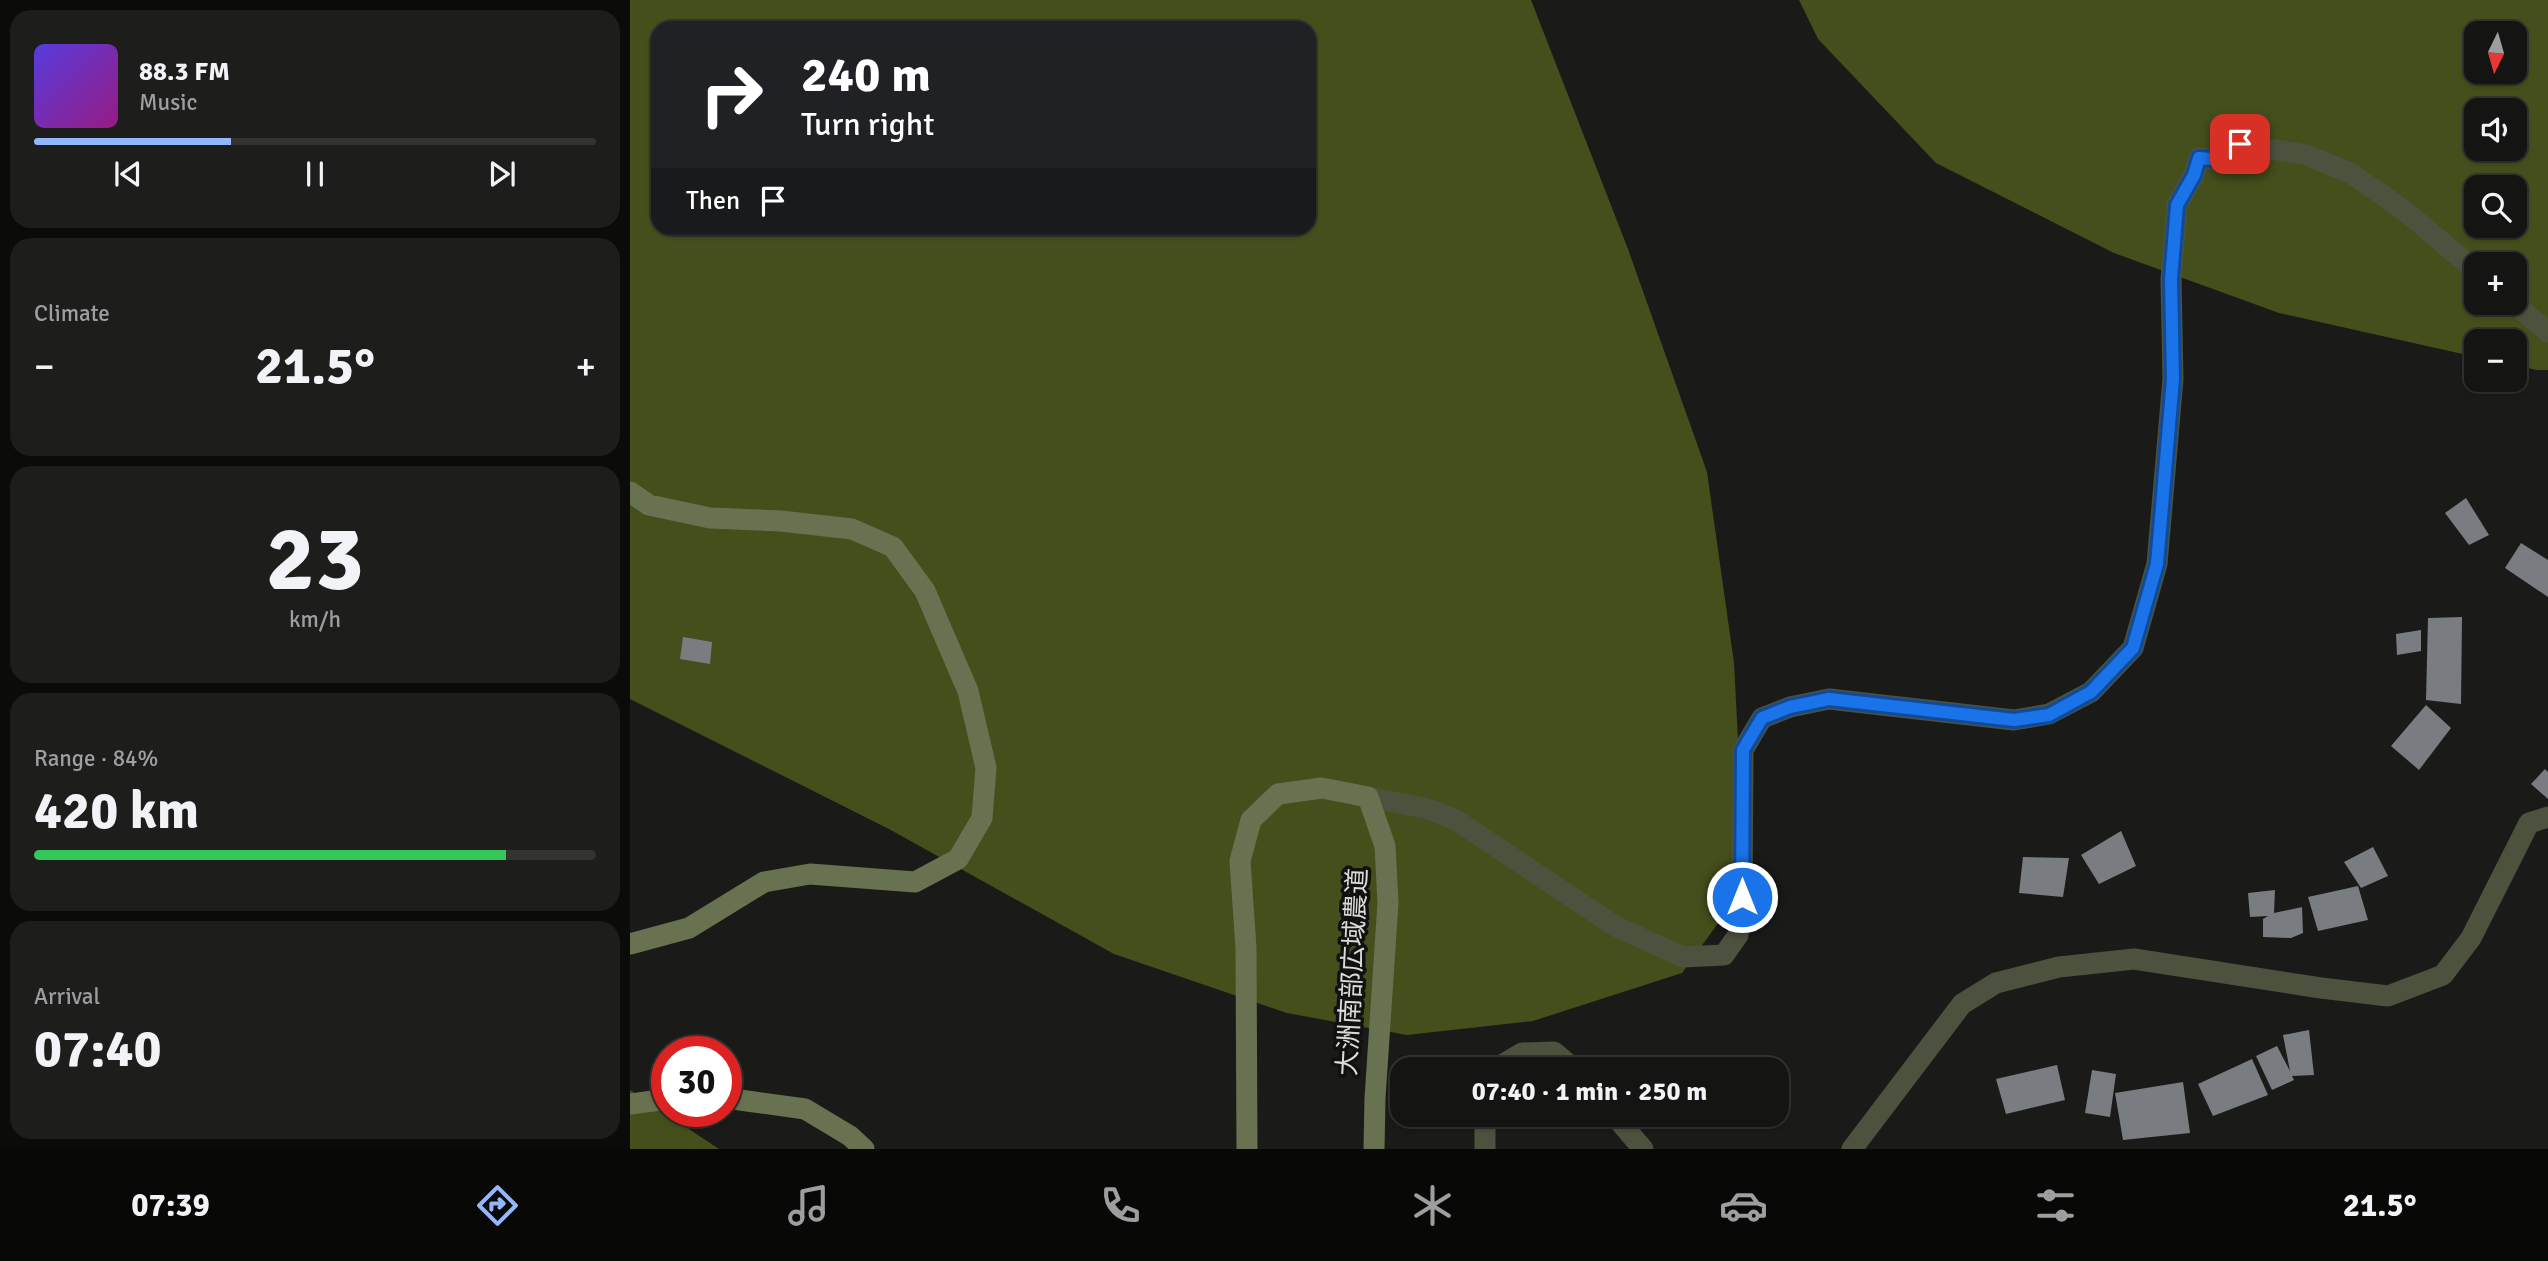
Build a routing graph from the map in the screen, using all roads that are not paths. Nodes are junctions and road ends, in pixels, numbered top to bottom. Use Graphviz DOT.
graph roads {
  1 [pos="2464,261"];
  2 [pos="2527,314"];
  3 [pos="2548,332"];
  4 [pos="630,492"];
  5 [pos="1368,797"];
  6 [pos="2548,817"];
  7 [pos="630,944"];
  8 [pos="1517,1057"];
  9 [pos="1559,1057"];
  10 [pos="742,1100"];
  11 [pos="651,1101"];
  12 [pos="630,1104"];
  13 [pos="1485,1127"];
  14 [pos="1624,1127"];
  15 [pos="864,1149"];
  16 [pos="1247,1149"];
  17 [pos="1374,1149"];
  18 [pos="1485,1149"];
  19 [pos="1643,1149"];
  20 [pos="1852,1149"];
  1 -- 5 [label="street"];
  2 -- 3 [label="street"];
  4 -- 7 [label="street"];
  5 -- 16 [label="street"];
  5 -- 17 [label="street, 大洲南部広域農道"];
  6 -- 20 [label="street"];
  8 -- 9 [label="street"];
  10 -- 15 [label="street"];
  11 -- 12 [label="street"];
  13 -- 18 [label="street"];
  14 -- 19 [label="street"];
}
